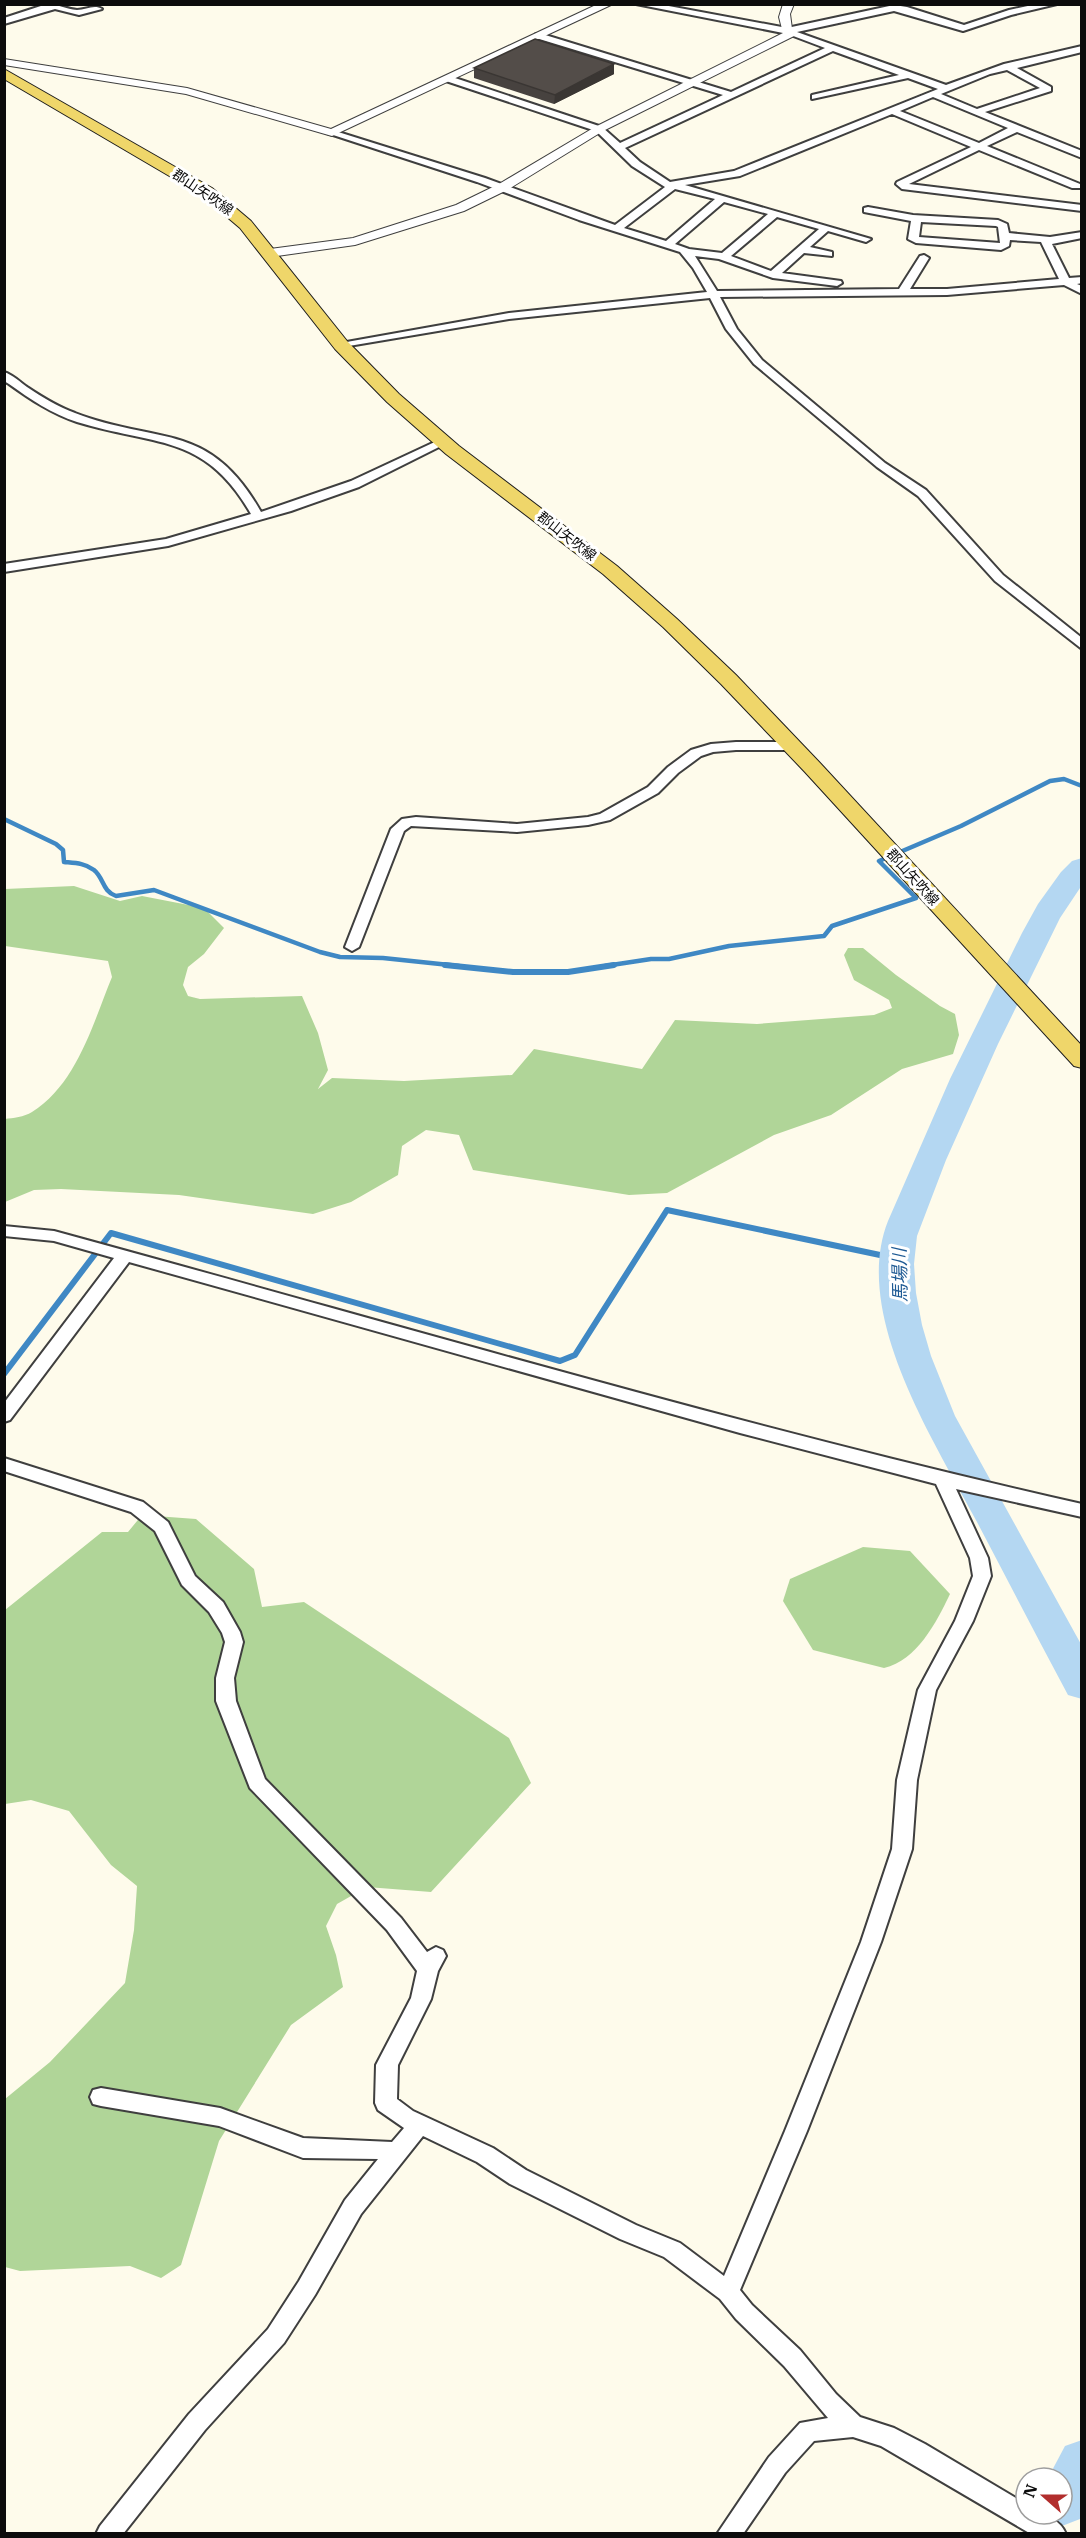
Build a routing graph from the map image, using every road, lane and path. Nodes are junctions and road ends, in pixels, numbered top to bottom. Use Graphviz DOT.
graph roads {
  1 [pos="608,4"];
  2 [pos="640,4"];
  3 [pos="789,4"];
  4 [pos="1053,4"];
  5 [pos="53,5"];
  6 [pos="98,9"];
  7 [pos="4,21"];
  8 [pos="789,32"];
  9 [pos="539,36"];
  10 [pos="834,46"];
  11 [pos="1082,49"];
  12 [pos="4,62"];
  13 [pos="1007,66"];
  14 [pos="4,73"];
  15 [pos="909,75"];
  16 [pos="449,79"];
  17 [pos="692,81"];
  18 [pos="945,88"];
  19 [pos="935,94"];
  20 [pos="732,95"];
  21 [pos="815,97"];
  22 [pos="892,111"];
  23 [pos="976,112"];
  24 [pos="599,129"];
  25 [pos="1015,129"];
  26 [pos="332,133"];
  27 [pos="978,147"];
  28 [pos="618,148"];
  29 [pos="1079,153"];
  30 [pos="1079,185"];
  31 [pos="672,186"];
  32 [pos="503,188"];
  33 [pos="722,198"];
  34 [pos="1063,206"];
  35 [pos="1082,208"];
  36 [pos="868,210"];
  37 [pos="775,213"];
  38 [pos="917,217"];
  39 [pos="617,228"];
  40 [pos="826,228"];
  41 [pos="1082,235"];
  42 [pos="1005,236"];
  43 [pos="866,239"];
  44 [pos="1048,240"];
  45 [pos="668,244"];
  46 [pos="802,249"];
  47 [pos="686,252"];
  48 [pos="270,253"];
  49 [pos="828,254"];
  50 [pos="723,257"];
  51 [pos="924,258"];
  52 [pos="773,275"];
  53 [pos="1082,280"];
  54 [pos="1065,281"];
  55 [pos="1082,291"];
  56 [pos="857,292"];
  57 [pos="903,292"];
  58 [pos="715,293"];
  59 [pos="341,346"];
  60 [pos="4,375"];
  61 [pos="443,442"];
  62 [pos="258,516"];
  63 [pos="4,568"];
  64 [pos="1082,645"];
  65 [pos="793,746"];
  66 [pos="352,947"];
  67 [pos="1082,1061"];
  68 [pos="4,1231"];
  69 [pos="124,1257"];
  70 [pos="4,1416"];
  71 [pos="4,1464"];
  72 [pos="948,1481"];
  73 [pos="1082,1512"];
  74 [pos="101,2097"];
  75 [pos="419,2125"];
  76 [pos="396,2153"];
  77 [pos="728,2292"];
  78 [pos="853,2426"];
  79 [pos="108,2534"];
  80 [pos="729,2534"];
  81 [pos="1054,2534"];
  1 -- 9 [label="street"];
  2 -- 8 [label="street"];
  3 -- 8 [label="street"];
  4 -- 8 [label="street"];
  5 -- 6 [label="street"];
  5 -- 7 [label="street"];
  8 -- 10 [label="street"];
  8 -- 17 [label="street"];
  9 -- 16 [label="street"];
  9 -- 17 [label="street"];
  10 -- 15 [label="street"];
  10 -- 20 [label="street"];
  11 -- 13 [label="street"];
  12 -- 26 [label="street"];
  13 -- 18 [label="street"];
  13 -- 23 [label="street"];
  14 -- 48 [label="main road, 郡山矢吹線"];
  15 -- 18 [label="street"];
  15 -- 21 [label="street"];
  16 -- 24 [label="street"];
  16 -- 26 [label="street"];
  17 -- 20 [label="street"];
  17 -- 24 [label="street"];
  18 -- 19 [label="street"];
  19 -- 22 [label="street"];
  19 -- 23 [label="street"];
  20 -- 28 [label="street"];
  22 -- 27 [label="street"];
  22 -- 31 [label="street"];
  23 -- 25 [label="street"];
  24 -- 28 [label="street"];
  24 -- 32 [label="street"];
  25 -- 27 [label="street"];
  25 -- 29 [label="street"];
  26 -- 32 [label="street"];
  27 -- 30 [label="street"];
  27 -- 34 [label="street"];
  28 -- 31 [label="street"];
  30 -- 34 [label="street"];
  31 -- 33 [label="street"];
  31 -- 39 [label="street"];
  32 -- 39 [label="street"];
  32 -- 48 [label="street"];
  33 -- 37 [label="street"];
  33 -- 45 [label="street"];
  34 -- 35 [label="street"];
  36 -- 38 [label="street"];
  37 -- 40 [label="street"];
  37 -- 50 [label="street"];
  38 -- 42 [label="street"];
  38 -- 42 [label="street"];
  39 -- 45 [label="street"];
  40 -- 43 [label="street"];
  40 -- 46 [label="street"];
  41 -- 44 [label="street"];
  42 -- 44 [label="street"];
  44 -- 54 [label="street"];
  45 -- 47 [label="street"];
  46 -- 49 [label="street"];
  46 -- 52 [label="street"];
  47 -- 50 [label="street"];
  47 -- 58 [label="street"];
  48 -- 59 [label="main road, 郡山矢吹線"];
  50 -- 52 [label="street"];
  51 -- 57 [label="street"];
  52 -- 56 [label="street"];
  53 -- 54 [label="street"];
  54 -- 55 [label="street"];
  54 -- 57 [label="street"];
  56 -- 57 [label="street"];
  56 -- 58 [label="street"];
  58 -- 59 [label="street"];
  58 -- 64 [label="street"];
  59 -- 61 [label="main road, 郡山矢吹線"];
  60 -- 62 [label="street"];
  61 -- 62 [label="street"];
  61 -- 65 [label="main road, 郡山矢吹線"];
  62 -- 63 [label="street"];
  65 -- 66 [label="street"];
  65 -- 67 [label="main road, 郡山矢吹線"];
  68 -- 69 [label="street"];
  69 -- 70 [label="street"];
  69 -- 72 [label="street"];
  71 -- 75 [label="street"];
  72 -- 73 [label="street"];
  72 -- 77 [label="street"];
  74 -- 76 [label="street"];
  75 -- 76 [label="street"];
  75 -- 77 [label="street"];
  76 -- 79 [label="street"];
  77 -- 78 [label="street"];
  78 -- 80 [label="street"];
  78 -- 81 [label="street"];
}
